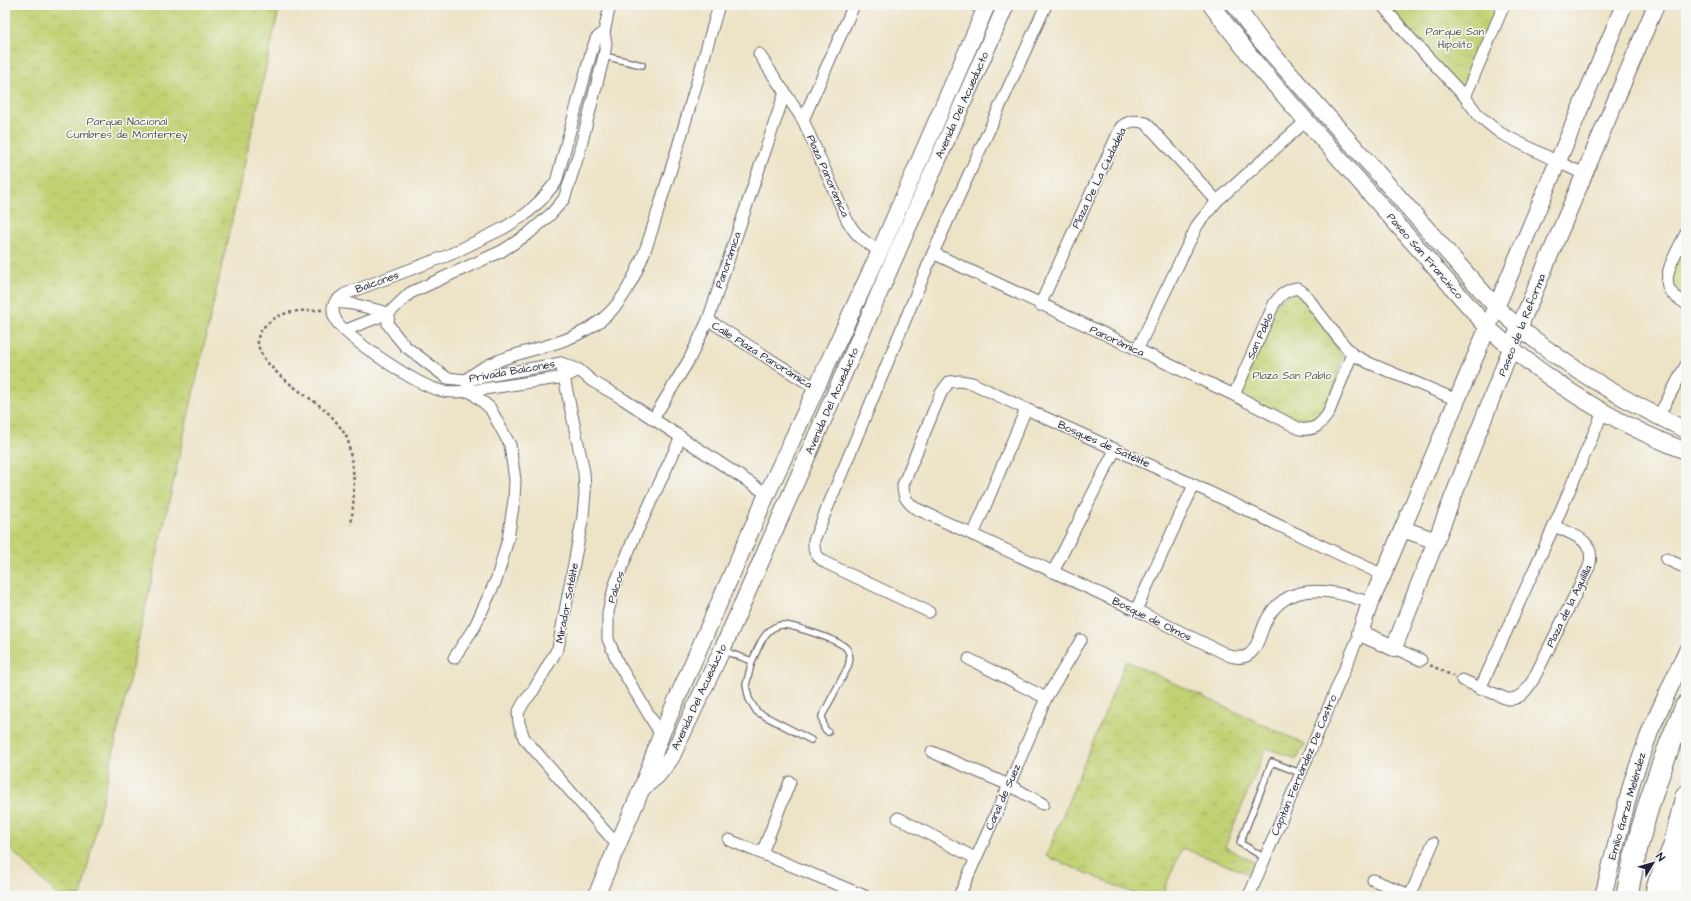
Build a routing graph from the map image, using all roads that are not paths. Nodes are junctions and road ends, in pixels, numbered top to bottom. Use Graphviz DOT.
graph roads {
  1 [pos="610,5"];
  2 [pos="719,5"];
  3 [pos="854,5"];
  4 [pos="1006,5"];
  5 [pos="1046,5"];
  6 [pos="1211,5"];
  7 [pos="1235,5"];
  8 [pos="1382,5"];
  9 [pos="1504,5"];
  10 [pos="1624,5"];
  11 [pos="1656,5"];
  12 [pos="982,6"];
  13 [pos="604,32"];
  14 [pos="759,54"];
  15 [pos="604,56"];
  16 [pos="642,65"];
  17 [pos="785,92"];
  18 [pos="1465,97"];
  19 [pos="803,120"];
  20 [pos="1306,121"];
  21 [pos="1558,162"];
  22 [pos="1584,174"];
  23 [pos="1217,201"];
  24 [pos="1686,233"];
  25 [pos="880,251"];
  26 [pos="933,254"];
  27 [pos="1040,304"];
  28 [pos="1686,304"];
  29 [pos="333,306"];
  30 [pos="1496,307"];
  31 [pos="389,313"];
  32 [pos="708,320"];
  33 [pos="1488,328"];
  34 [pos="1520,328"];
  35 [pos="346,330"];
  36 [pos="1511,349"];
  37 [pos="1137,350"];
  38 [pos="1352,354"];
  39 [pos="561,363"];
  40 [pos="1686,365"];
  41 [pos="579,370"];
  42 [pos="565,377"];
  43 [pos="466,380"];
  44 [pos="817,389"];
  45 [pos="470,391"];
  46 [pos="1234,395"];
  47 [pos="1457,400"];
  48 [pos="1026,409"];
  49 [pos="1603,412"];
  50 [pos="1658,417"];
  51 [pos="654,419"];
  52 [pos="1686,430"];
  53 [pos="681,437"];
  54 [pos="1115,450"];
  55 [pos="1686,451"];
  56 [pos="1194,484"];
  57 [pos="767,494"];
  58 [pos="915,508"];
  59 [pos="1554,526"];
  60 [pos="1403,528"];
  61 [pos="973,534"];
  62 [pos="1436,541"];
  63 [pos="1666,559"];
  64 [pos="1686,568"];
  65 [pos="1053,572"];
  66 [pos="1383,575"];
  67 [pos="1370,603"];
  68 [pos="1136,610"];
  69 [pos="929,612"];
  70 [pos="1360,633"];
  71 [pos="1081,640"];
  72 [pos="1394,648"];
  73 [pos="722,650"];
  74 [pos="1686,652"];
  75 [pos="454,658"];
  76 [pos="969,659"];
  77 [pos="1421,660"];
  78 [pos="752,661"];
  79 [pos="1462,680"];
  80 [pos="1480,689"];
  81 [pos="1046,698"];
  82 [pos="1686,706"];
  83 [pos="828,732"];
  84 [pos="661,735"];
  85 [pos="811,740"];
  86 [pos="932,752"];
  87 [pos="1300,774"];
  88 [pos="790,782"];
  89 [pos="1009,785"];
  90 [pos="642,788"];
  91 [pos="1686,796"];
  92 [pos="1043,804"];
  93 [pos="898,818"];
  94 [pos="729,840"];
  95 [pos="1434,843"];
  96 [pos="618,846"];
  97 [pos="1674,846"];
  98 [pos="762,853"];
  99 [pos="976,858"];
  100 [pos="1265,858"];
  101 [pos="1373,880"];
  102 [pos="596,896"];
  103 [pos="865,896"];
  104 [pos="959,896"];
  105 [pos="1249,896"];
  106 [pos="1410,896"];
  107 [pos="1603,896"];
  108 [pos="1627,896"];
  109 [pos="1655,896"];
  110 [pos="1673,896"];
  1 -- 13 [label="street, Balcones"];
  2 -- 43 [label="street"];
  3 -- 19 [label="street"];
  4 -- 73 [label="street, Avenida Del Acueducto"];
  5 -- 26 [label="street"];
  6 -- 20 [label="street, Paseo San Francisco"];
  7 -- 30 [label="street, Paseo San Francisco"];
  8 -- 18 [label="street"];
  9 -- 18 [label="street"];
  10 -- 21 [label="street"];
  11 -- 22 [label="street, Paseo de la Reforma"];
  12 -- 25 [label="street, Avenida Del Acueducto"];
  13 -- 15 [label="street, Balcones"];
  13 -- 29 [label="street, Balcones"];
  14 -- 17 [label="street, Plaza Panorámica"];
  15 -- 16 [label="lane"];
  15 -- 31 [label="street, Balcones"];
  17 -- 19 [label="street, Plaza Panorámica"];
  17 -- 32 [label="street, Panorámica"];
  18 -- 21 [label="street"];
  19 -- 25 [label="street, Plaza Panorámica"];
  20 -- 23 [label="street"];
  20 -- 33 [label="street, Paseo San Francisco"];
  21 -- 22 [label="street"];
  21 -- 30 [label="street"];
  22 -- 34 [label="street, Paseo de la Reforma"];
  23 -- 27 [label="street, Plaza De La Ciudadela"];
  23 -- 37 [label="street"];
  24 -- 28 [label="street"];
  25 -- 44 [label="street, Avenida Del Acueducto"];
  26 -- 27 [label="street, Panorámica"];
  26 -- 69 [label="street"];
  27 -- 37 [label="street, Panorámica"];
  29 -- 31 [label="street"];
  29 -- 35 [label="street, Privada Balcones"];
  30 -- 33 [label="street"];
  30 -- 34 [label="street, Paseo San Francisco"];
  31 -- 35 [label="street, Balcones"];
  31 -- 43 [label="street, Privada Balcones"];
  32 -- 44 [label="street, Calle Plaza Panorámica"];
  32 -- 51 [label="street, Panorámica"];
  33 -- 36 [label="street, Paseo San Francisco"];
  33 -- 47 [label="street"];
  34 -- 36 [label="street, Paseo de la Reforma"];
  34 -- 50 [label="street, Paseo San Francisco"];
  35 -- 45 [label="street, Privada Balcones"];
  36 -- 49 [label="street, Paseo San Francisco"];
  36 -- 62 [label="street, Paseo de la Reforma"];
  37 -- 46 [label="street, Panorámica"];
  38 -- 46 [label="street, Panorámica"];
  38 -- 46 [label="street, San Pablo"];
  38 -- 47 [label="street"];
  39 -- 41 [label="street, Privada Balcones"];
  39 -- 42 [label="street, Mirador Satélite"];
  39 -- 43 [label="street, Privada Balcones"];
  40 -- 50 [label="street"];
  41 -- 42 [label="street, Privada Balcones"];
  41 -- 51 [label="street, Privada Balcones"];
  42 -- 45 [label="street, Privada Balcones"];
  42 -- 96 [label="street, Mirador Satélite"];
  43 -- 45 [label="street"];
  44 -- 57 [label="street, Avenida Del Acueducto"];
  45 -- 75 [label="street"];
  47 -- 60 [label="street"];
  48 -- 54 [label="street, Bosques de Satélite"];
  48 -- 58 [label="street, Bosques de Satélite"];
  48 -- 61 [label="street"];
  49 -- 55 [label="street, Paseo San Francisco"];
  49 -- 59 [label="street"];
  50 -- 52 [label="street, Paseo San Francisco"];
  51 -- 53 [label="street, Privada Balcones"];
  53 -- 57 [label="street, Privada Balcones"];
  53 -- 84 [label="street, Palcos"];
  54 -- 56 [label="street, Bosques de Satélite"];
  54 -- 65 [label="street"];
  56 -- 66 [label="street, Bosques de Satélite"];
  56 -- 68 [label="street"];
  57 -- 84 [label="street, Avenida Del Acueducto"];
  58 -- 61 [label="street, Bosque de Olmos"];
  59 -- 80 [label="street"];
  59 -- 80 [label="street, Plaza de la Aguililla"];
  60 -- 62 [label="street"];
  60 -- 66 [label="street"];
  61 -- 65 [label="street, Bosque de Olmos"];
  62 -- 72 [label="street, Paseo de la Reforma"];
  63 -- 64 [label="street"];
  65 -- 68 [label="street, Bosque de Olmos"];
  66 -- 67 [label="street"];
  67 -- 68 [label="street, Bosque de Olmos"];
  67 -- 70 [label="street"];
  70 -- 72 [label="street"];
  70 -- 87 [label="street, Capitán Fernández De Castro"];
  71 -- 81 [label="street, Canal de Suez"];
  72 -- 77 [label="street"];
  73 -- 78 [label="lane"];
  73 -- 90 [label="street, Avenida Del Acueducto"];
  74 -- 107 [label="street, Emilio Garza Meléndez"];
  76 -- 81 [label="street"];
  78 -- 83 [label="lane"];
  78 -- 85 [label="lane"];
  79 -- 80 [label="street"];
  81 -- 89 [label="street, Canal de Suez"];
  82 -- 108 [label="highway"];
  84 -- 90 [label="street, Avenida Del Acueducto"];
  86 -- 89 [label="street"];
  87 -- 100 [label="street, Capitán Fernández De Castro"];
  87 -- 100 [label="lane"];
  88 -- 98 [label="street"];
  89 -- 92 [label="street"];
  89 -- 99 [label="street, Canal de Suez"];
  90 -- 96 [label="street, Avenida Del Acueducto"];
  91 -- 97 [label="highway"];
  93 -- 99 [label="street"];
  94 -- 98 [label="street"];
  95 -- 106 [label="street"];
  96 -- 102 [label="street, Avenida Del Acueducto"];
  97 -- 109 [label="highway"];
  97 -- 110 [label="highway"];
  98 -- 103 [label="street"];
  99 -- 104 [label="street, Canal de Suez"];
  100 -- 105 [label="street, Capitán Fernández De Castro"];
  101 -- 106 [label="street"];
}
